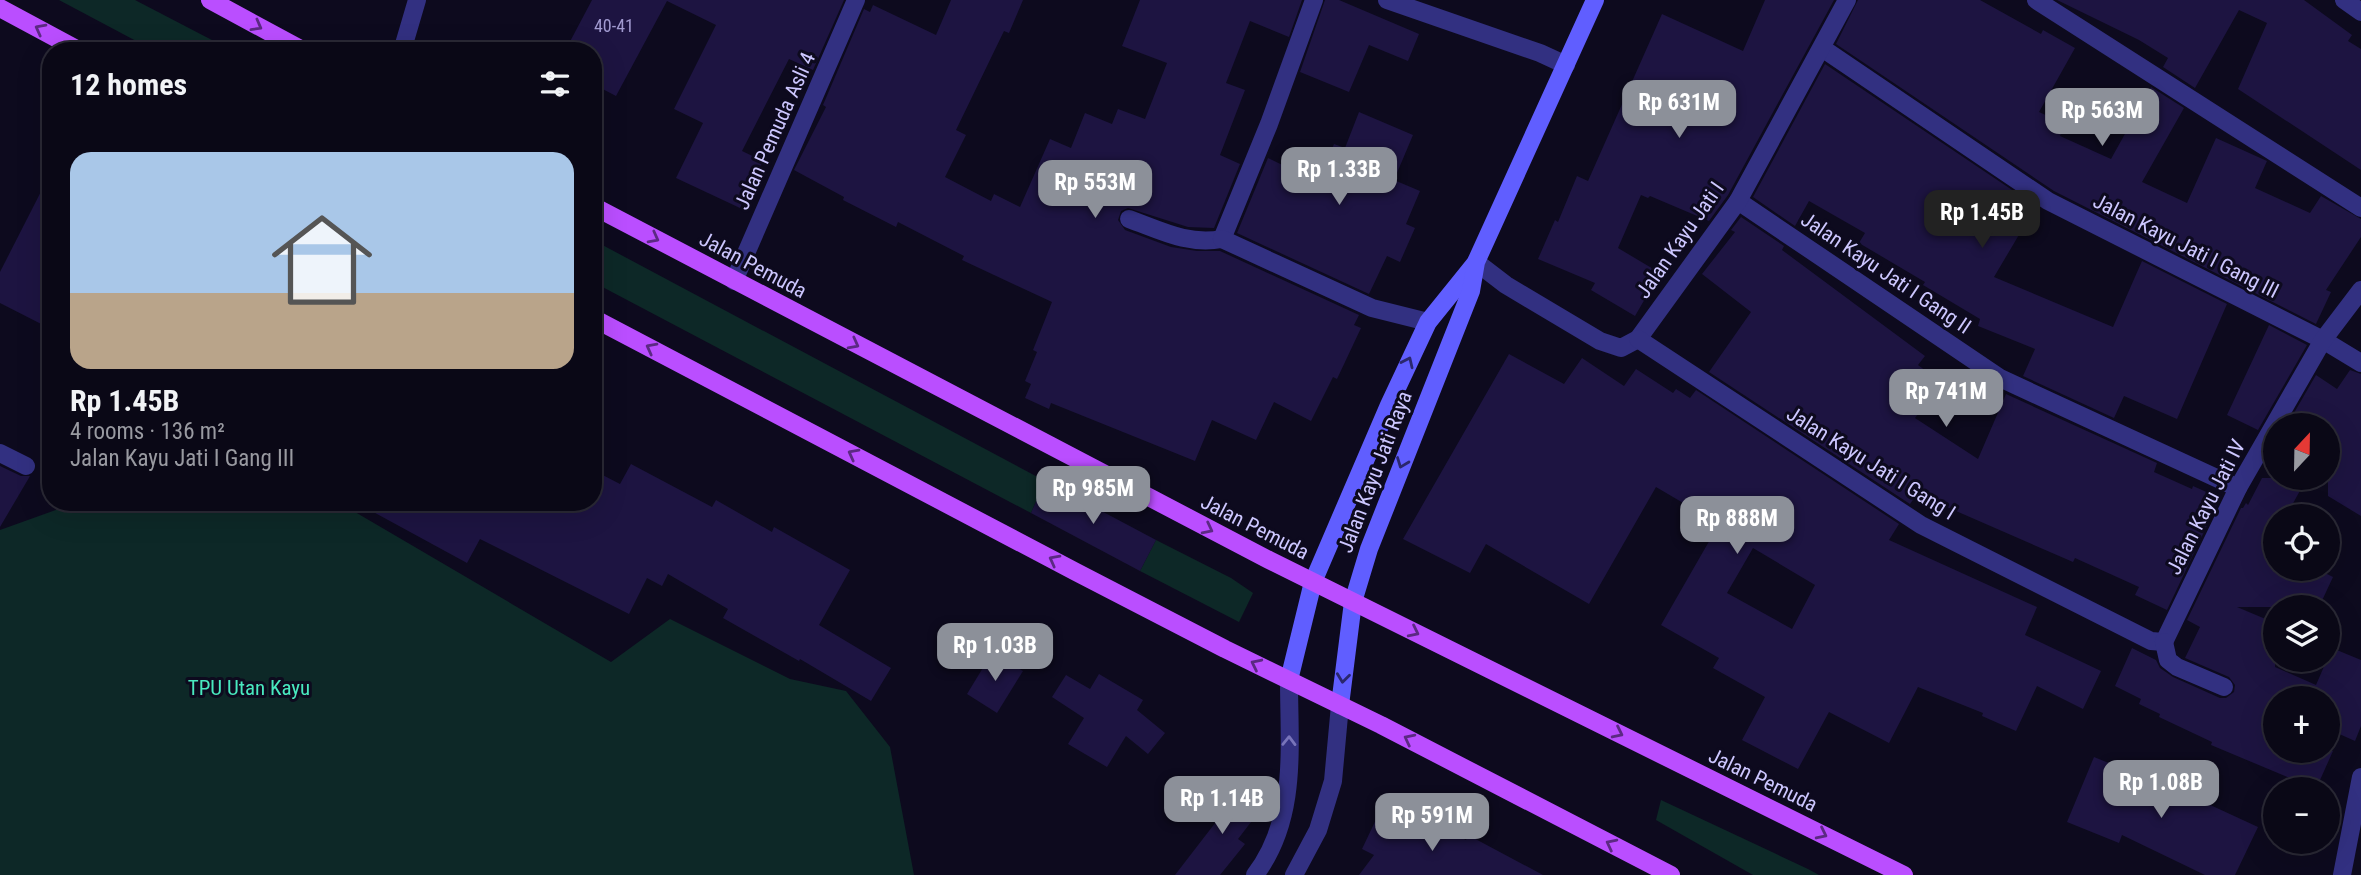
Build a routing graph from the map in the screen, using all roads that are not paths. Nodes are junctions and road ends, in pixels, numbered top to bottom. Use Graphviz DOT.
graph roads {
  1 [pos="210,0"];
  2 [pos="417,0"];
  3 [pos="856,0"];
  4 [pos="1314,0"];
  5 [pos="1387,0"];
  6 [pos="1595,0"];
  7 [pos="1847,0"];
  8 [pos="2036,0"];
  9 [pos="2344,0"];
  10 [pos="0,8"];
  11 [pos="2361,12"];
  12 [pos="62,42"];
  13 [pos="287,42"];
  14 [pos="405,42"];
  15 [pos="1822,48"];
  16 [pos="1566,65"];
  17 [pos="1738,201"];
  18 [pos="2361,208"];
  19 [pos="602,211"];
  20 [pos="1129,219"];
  21 [pos="1222,239"];
  22 [pos="1476,262"];
  23 [pos="734,281"];
  24 [pos="2361,290"];
  25 [pos="1428,322"];
  26 [pos="602,323"];
  27 [pos="1638,339"];
  28 [pos="2323,340"];
  29 [pos="2361,363"];
  30 [pos="0,453"];
  31 [pos="26,466"];
  32 [pos="2238,488"];
  33 [pos="1313,582"];
  34 [pos="1353,602"];
  35 [pos="2164,642"];
  36 [pos="1289,680"];
  37 [pos="2224,687"];
  38 [pos="1340,705"];
  39 [pos="2361,777"];
  40 [pos="1255,875"];
  41 [pos="1294,875"];
  42 [pos="1671,875"];
  43 [pos="1904,875"];
  44 [pos="2342,875"];
  1 -- 13 [label="main road, one-way"];
  2 -- 14 [label="street"];
  3 -- 23 [label="street, Jalan Pemuda Asli 4"];
  4 -- 21 [label="street"];
  5 -- 16 [label="street"];
  6 -- 16 [label="main road, Jalan Kayu Jati Raya"];
  7 -- 15 [label="street, Jalan Kayu Jati I"];
  8 -- 18 [label="street"];
  9 -- 11 [label="street"];
  12 -- 10 [label="main road, one-way"];
  15 -- 17 [label="street, Jalan Kayu Jati I"];
  15 -- 28 [label="street, Jalan Kayu Jati I Gang III"];
  16 -- 22 [label="main road, Jalan Kayu Jati Raya"];
  17 -- 27 [label="street, Jalan Kayu Jati I"];
  17 -- 32 [label="street, Jalan Kayu Jati I Gang II"];
  19 -- 23 [label="main road, Jalan Pemuda, one-way"];
  20 -- 21 [label="street"];
  21 -- 25 [label="street"];
  22 -- 25 [label="main road, Jalan Kayu Jati Raya"];
  22 -- 27 [label="street"];
  22 -- 34 [label="main road, Jalan Kayu Jati Raya, one-way"];
  23 -- 33 [label="main road, Jalan Pemuda, one-way"];
  24 -- 28 [label="street, Jalan Kayu Jati IV"];
  33 -- 25 [label="main road, Jalan Kayu Jati Raya, one-way"];
  36 -- 26 [label="main road, one-way"];
  27 -- 35 [label="street, Jalan Kayu Jati I Gang I"];
  28 -- 29 [label="street, Jalan Kayu Jati I Gang III"];
  28 -- 32 [label="street, Jalan Kayu Jati IV"];
  30 -- 31 [label="street"];
  32 -- 35 [label="street, Jalan Kayu Jati IV"];
  33 -- 34 [label="main road, Jalan Pemuda"];
  33 -- 36 [label="main road, Jalan Kayu Jati Raya"];
  34 -- 38 [label="main road, Jalan Kayu Jati Raya, one-way"];
  34 -- 43 [label="main road, Jalan Pemuda, one-way"];
  35 -- 37 [label="street"];
  36 -- 38 [label="main road"];
  40 -- 36 [label="street, one-way"];
  38 -- 41 [label="street"];
  42 -- 38 [label="main road, one-way"];
  39 -- 44 [label="street"];
}
